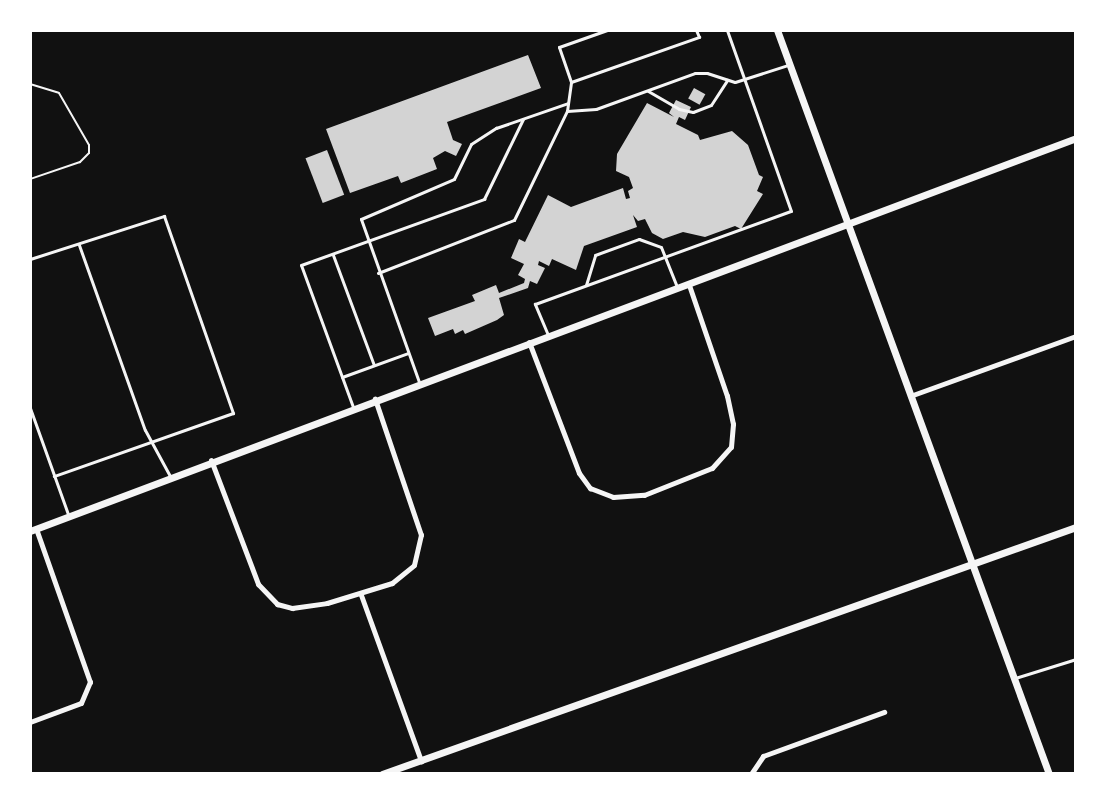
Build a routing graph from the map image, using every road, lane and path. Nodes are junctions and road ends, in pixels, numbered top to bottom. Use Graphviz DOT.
graph roads {
  1 [pos="607,30"];
  2 [pos="696,30"];
  3 [pos="727,30"];
  4 [pos="777,30"];
  5 [pos="789,64"];
  6 [pos="728,80"];
  7 [pos="745,80"];
  8 [pos="571,82"];
  9 [pos="30,84"];
  10 [pos="647,91"];
  11 [pos="568,103"];
  12 [pos="567,111"];
  13 [pos="523,119"];
  14 [pos="1076,138"];
  15 [pos="30,179"];
  16 [pos="847,224"];
  17 [pos="366,240"];
  18 [pos="80,245"];
  19 [pos="333,254"];
  20 [pos="666,257"];
  21 [pos="30,259"];
  22 [pos="378,273"];
  23 [pos="586,285"];
  24 [pos="689,285"];
  25 [pos="678,288"];
  26 [pos="548,335"];
  27 [pos="1076,336"];
  28 [pos="529,342"];
  29 [pos="408,354"];
  30 [pos="375,365"];
  31 [pos="342,376"];
  32 [pos="419,382"];
  33 [pos="910,396"];
  34 [pos="375,399"];
  35 [pos="353,407"];
  36 [pos="30,408"];
  37 [pos="153,441"];
  38 [pos="212,460"];
  39 [pos="54,476"];
  40 [pos="170,476"];
  41 [pos="69,516"];
  42 [pos="1076,527"];
  43 [pos="33,530"];
  44 [pos="971,564"];
  45 [pos="361,595"];
  46 [pos="1076,659"];
  47 [pos="1013,678"];
  48 [pos="884,712"];
  49 [pos="30,722"];
  50 [pos="421,760"];
  51 [pos="751,772"];
  52 [pos="382,774"];
  53 [pos="1048,774"];
  1 -- 8 [label="lane"];
  2 -- 8 [label="lane"];
  3 -- 7 [label="lane"];
  4 -- 5 [label="street"];
  5 -- 7 [label="lane"];
  5 -- 16 [label="street"];
  6 -- 7 [label="lane"];
  6 -- 10 [label="lane"];
  6 -- 10 [label="lane"];
  7 -- 20 [label="lane"];
  8 -- 11 [label="lane"];
  9 -- 15 [label="path"];
  10 -- 12 [label="lane"];
  11 -- 12 [label="lane"];
  11 -- 13 [label="lane"];
  12 -- 22 [label="lane"];
  13 -- 17 [label="lane"];
  13 -- 17 [label="lane"];
  14 -- 16 [label="street"];
  16 -- 24 [label="street"];
  16 -- 33 [label="street"];
  17 -- 19 [label="lane"];
  17 -- 22 [label="lane"];
  18 -- 21 [label="lane"];
  18 -- 37 [label="lane"];
  18 -- 37 [label="lane"];
  19 -- 30 [label="lane"];
  19 -- 31 [label="lane"];
  20 -- 23 [label="lane"];
  20 -- 23 [label="lane"];
  20 -- 25 [label="lane"];
  22 -- 29 [label="lane"];
  23 -- 26 [label="lane"];
  24 -- 25 [label="street"];
  24 -- 28 [label="street"];
  25 -- 26 [label="street"];
  26 -- 28 [label="street"];
  27 -- 33 [label="street"];
  28 -- 32 [label="street"];
  29 -- 30 [label="lane"];
  29 -- 32 [label="lane"];
  30 -- 31 [label="lane"];
  31 -- 35 [label="lane"];
  32 -- 34 [label="street"];
  33 -- 44 [label="street"];
  34 -- 35 [label="street"];
  34 -- 45 [label="street"];
  35 -- 38 [label="street"];
  36 -- 39 [label="lane"];
  37 -- 39 [label="lane"];
  37 -- 40 [label="lane"];
  38 -- 40 [label="street"];
  38 -- 45 [label="street"];
  39 -- 41 [label="lane"];
  40 -- 41 [label="street"];
  41 -- 43 [label="street"];
  42 -- 44 [label="street"];
  43 -- 49 [label="street"];
  44 -- 47 [label="street"];
  44 -- 50 [label="street"];
  45 -- 50 [label="street"];
  46 -- 47 [label="lane"];
  47 -- 53 [label="street"];
  48 -- 51 [label="street"];
  50 -- 52 [label="street"];
}
